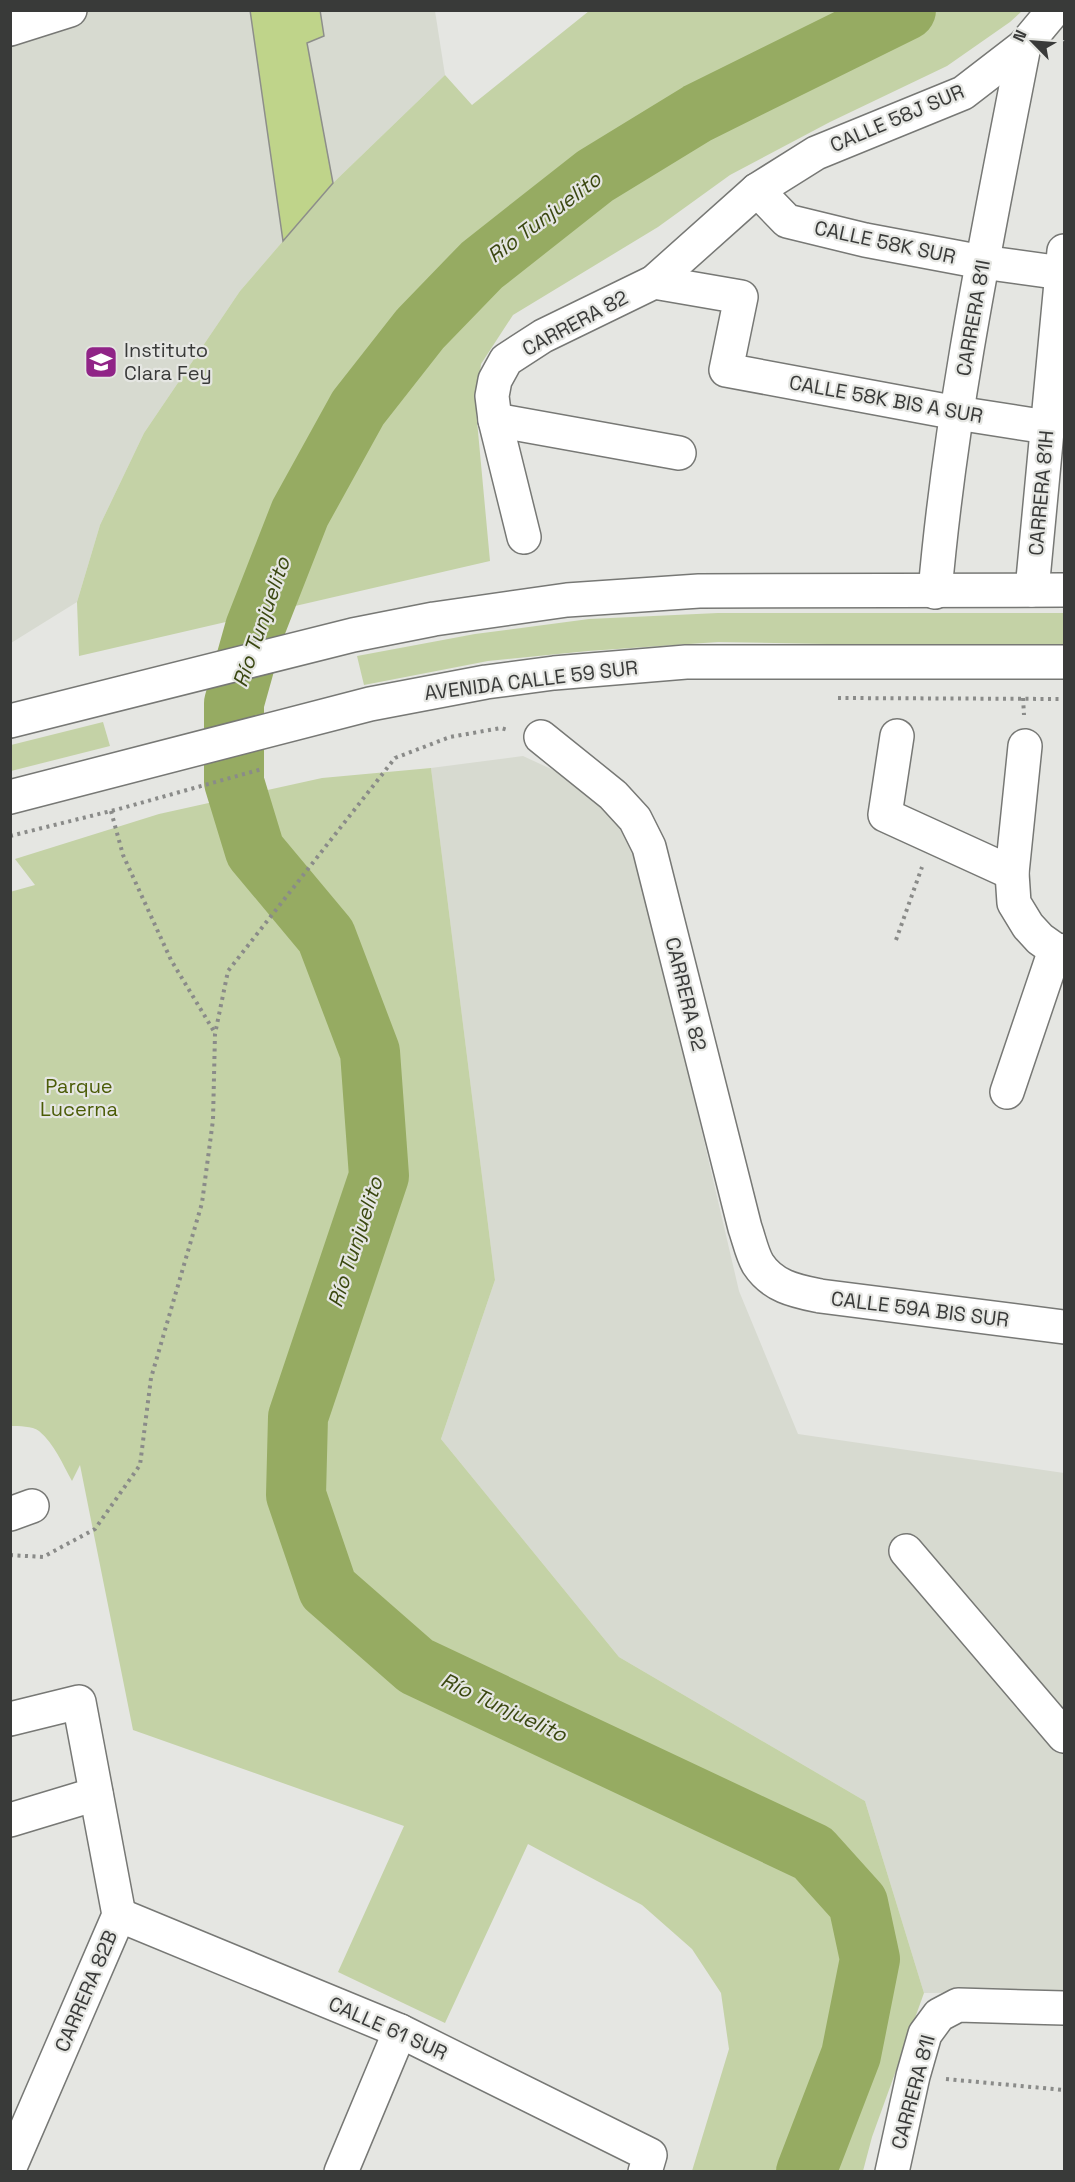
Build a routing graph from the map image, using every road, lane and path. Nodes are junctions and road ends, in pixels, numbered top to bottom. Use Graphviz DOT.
graph roads {
  1 [pos="70,10"];
  2 [pos="1054,10"];
  3 [pos="10,29"];
  4 [pos="1024,46"];
  5 [pos="757,190"];
  6 [pos="982,262"];
  7 [pos="1063,262"];
  8 [pos="654,282"];
  9 [pos="957,413"];
  10 [pos="495,420"];
  11 [pos="1047,427"];
  12 [pos="679,453"];
  13 [pos="524,537"];
  14 [pos="1032,590"];
  15 [pos="1065,590"];
  16 [pos="936,592"];
  17 [pos="1028,662"];
  18 [pos="1065,662"];
  19 [pos="905,663"];
  20 [pos="834,698"];
  21 [pos="898,699"];
  22 [pos="1023,699"];
  23 [pos="1065,699"];
  24 [pos="10,721"];
  25 [pos="897,736"];
  26 [pos="541,737"];
  27 [pos="1025,746"];
  28 [pos="267,768"];
  29 [pos="10,797"];
  30 [pos="111,811"];
  31 [pos="10,836"];
  32 [pos="933,838"];
  33 [pos="1012,873"];
  34 [pos="896,940"];
  35 [pos="1056,949"];
  36 [pos="215,1034"];
  37 [pos="1007,1092"];
  38 [pos="777,1284"];
  39 [pos="1065,1327"];
  40 [pos="906,1551"];
  41 [pos="10,1555"];
  42 [pos="10,1719"];
  43 [pos="1065,1736"];
  44 [pos="96,1794"];
  45 [pos="10,1820"];
  46 [pos="119,1915"];
  47 [pos="1065,2008"];
  48 [pos="400,2031"];
  49 [pos="913,2076"];
  50 [pos="1065,2090"];
  51 [pos="648,2163"];
  52 [pos="10,2167"];
  53 [pos="341,2172"];
  54 [pos="892,2172"];
  1 -- 3 [label="street"];
  2 -- 4 [label="street, CALLE 58J SUR"];
  4 -- 5 [label="street, CALLE 58J SUR"];
  4 -- 6 [label="street, CARRERA 81I"];
  5 -- 6 [label="street, CALLE 58K SUR"];
  5 -- 8 [label="street, CARRERA 82"];
  6 -- 7 [label="street, CALLE 58K SUR"];
  6 -- 9 [label="street, CARRERA 81I"];
  7 -- 11 [label="street, CARRERA 81H"];
  8 -- 9 [label="street, CALLE 58K BIS A SUR"];
  8 -- 10 [label="street, CARRERA 82"];
  9 -- 11 [label="street, CALLE 58K BIS A SUR"];
  9 -- 16 [label="street, CARRERA 81I"];
  10 -- 12 [label="street"];
  10 -- 13 [label="street, CARRERA 82"];
  11 -- 14 [label="street, CARRERA 81H"];
  14 -- 15 [label="street"];
  14 -- 16 [label="street"];
  16 -- 24 [label="street"];
  17 -- 18 [label="street, AVENIDA CALLE 59 SUR"];
  17 -- 19 [label="street, AVENIDA CALLE 59 SUR"];
  17 -- 22 [label="path"];
  19 -- 21 [label="path"];
  19 -- 29 [label="street, AVENIDA CALLE 59 SUR"];
  20 -- 21 [label="path"];
  21 -- 22 [label="path"];
  21 -- 25 [label="path"];
  22 -- 23 [label="path"];
  22 -- 27 [label="path"];
  25 -- 32 [label="street"];
  26 -- 36 [label="path"];
  26 -- 38 [label="street, CARRERA 82"];
  27 -- 33 [label="street"];
  28 -- 30 [label="path"];
  30 -- 31 [label="path"];
  30 -- 36 [label="path"];
  32 -- 33 [label="street"];
  32 -- 34 [label="path"];
  33 -- 35 [label="street"];
  35 -- 37 [label="street"];
  36 -- 41 [label="path"];
  38 -- 39 [label="street, CALLE 59A BIS SUR"];
  40 -- 43 [label="street"];
  42 -- 44 [label="street, CARRERA 82B"];
  44 -- 45 [label="street"];
  44 -- 46 [label="street, CARRERA 82B"];
  46 -- 48 [label="street, CALLE 61 SUR"];
  46 -- 52 [label="street, CARRERA 82B"];
  47 -- 49 [label="street, CARRERA 81I"];
  48 -- 51 [label="street, CALLE 61 SUR"];
  48 -- 53 [label="street"];
  49 -- 50 [label="path"];
  49 -- 54 [label="street, CARRERA 81I"];
}
